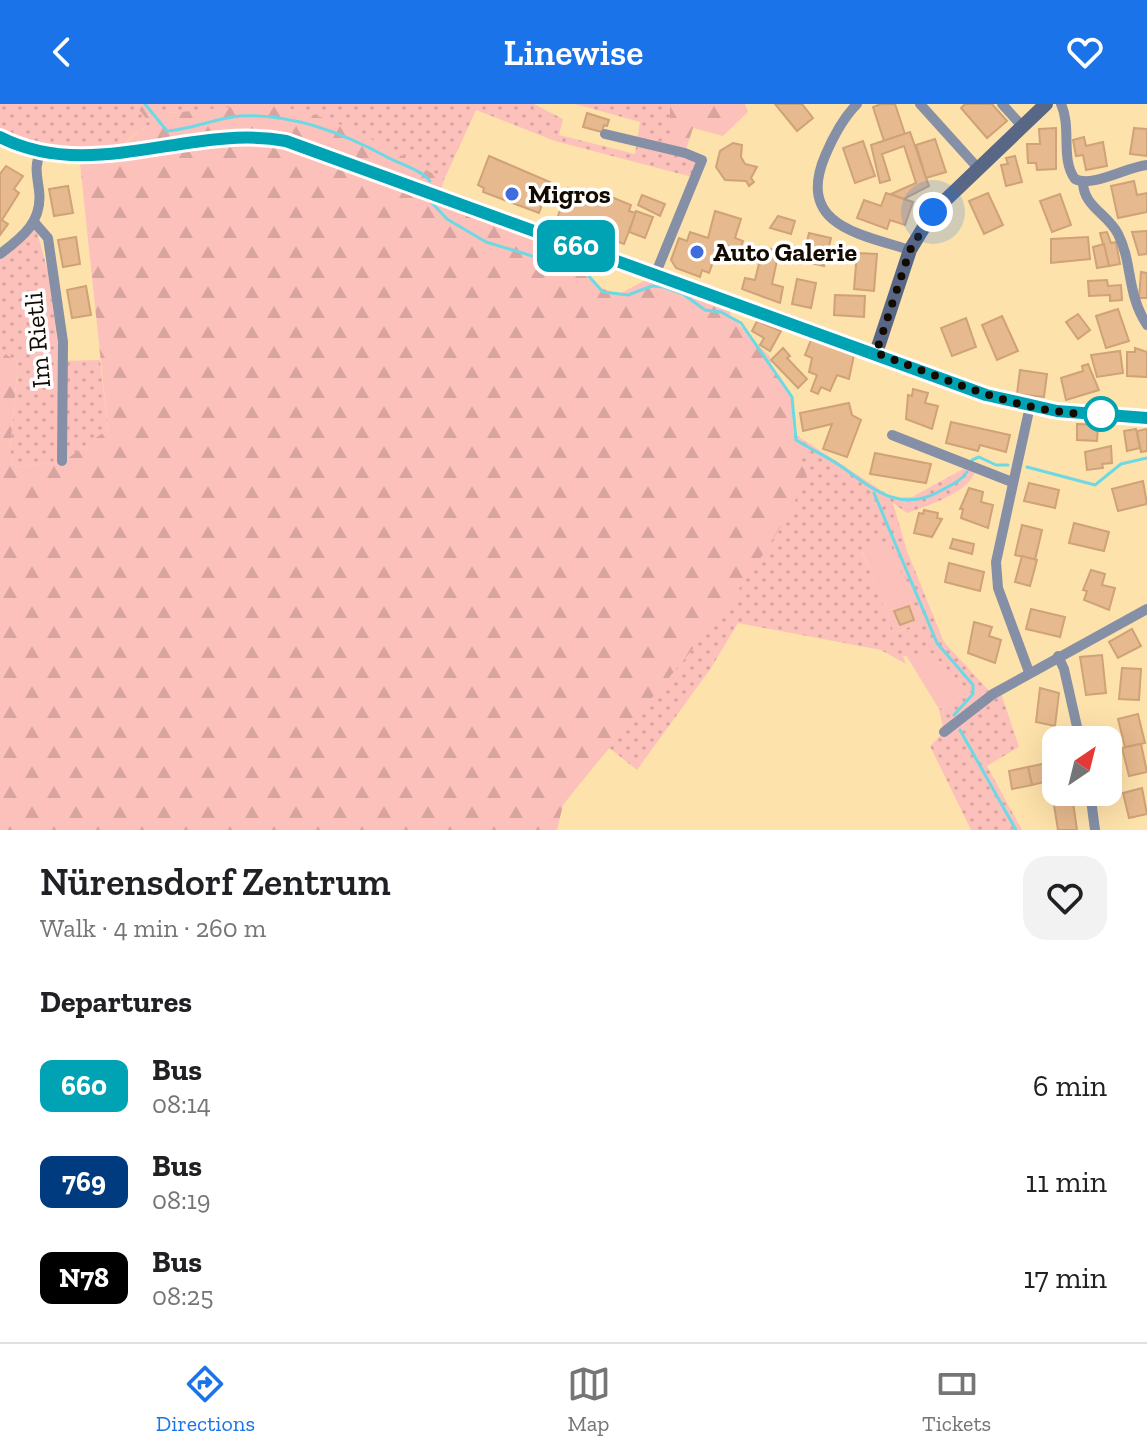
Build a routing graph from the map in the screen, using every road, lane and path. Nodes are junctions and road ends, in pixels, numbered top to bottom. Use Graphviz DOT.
graph roads {
  1 [pos="857,104"];
  2 [pos="920,104"];
  3 [pos="1002,104"];
  4 [pos="1046,104"];
  5 [pos="1061,104"];
  6 [pos="1022,126"];
  7 [pos="605,134"];
  8 [pos="0,137"];
  9 [pos="41,151"];
  10 [pos="1147,165"];
  11 [pos="977,167"];
  12 [pos="1083,183"];
  13 [pos="34,222"];
  14 [pos="910,250"];
  15 [pos="0,254"];
  16 [pos="655,275"];
  17 [pos="1147,325"];
  18 [pos="876,353"];
  19 [pos="1030,406"];
  20 [pos="1147,418"];
  21 [pos="892,435"];
  22 [pos="62,461"];
  23 [pos="1012,482"];
  24 [pos="1147,609"];
  25 [pos="1058,656"];
  26 [pos="1029,672"];
  27 [pos="1077,726"];
  28 [pos="944,732"];
  29 [pos="1092,806"];
  30 [pos="1095,830"];
  1 -- 14 [label="street"];
  2 -- 11 [label="street"];
  3 -- 6 [label="street"];
  4 -- 6 [label="main road"];
  5 -- 12 [label="street"];
  6 -- 11 [label="main road"];
  7 -- 16 [label="street"];
  8 -- 9 [label="main road"];
  9 -- 13 [label="street"];
  9 -- 16 [label="main road"];
  10 -- 12 [label="street"];
  11 -- 14 [label="main road"];
  12 -- 17 [label="street"];
  13 -- 15 [label="street"];
  13 -- 22 [label="street, Im Rietli"];
  14 -- 18 [label="main road"];
  16 -- 18 [label="main road"];
  18 -- 19 [label="main road"];
  19 -- 20 [label="main road"];
  19 -- 23 [label="street"];
  21 -- 23 [label="street"];
  23 -- 26 [label="street"];
  24 -- 25 [label="street"];
  25 -- 26 [label="street"];
  25 -- 27 [label="street"];
  26 -- 28 [label="street"];
  29 -- 30 [label="street"];
}
